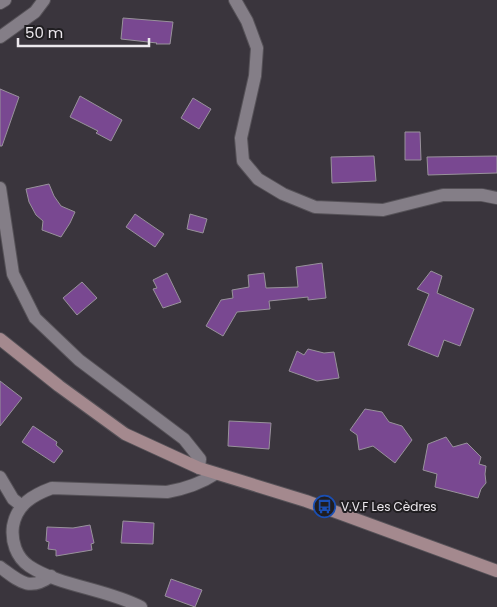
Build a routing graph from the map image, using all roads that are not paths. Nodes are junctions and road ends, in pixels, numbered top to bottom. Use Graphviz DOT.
graph roads {
  1 [pos="5,0"];
  2 [pos="44,0"];
  3 [pos="235,0"];
  4 [pos="0,3"];
  5 [pos="0,37"];
  6 [pos="0,188"];
  7 [pos="497,198"];
  8 [pos="0,339"];
  9 [pos="199,468"];
  10 [pos="214,474"];
  11 [pos="0,476"];
  12 [pos="22,506"];
  13 [pos="0,567"];
  14 [pos="497,571"];
  15 [pos="51,576"];
  16 [pos="141,607"];
  1 -- 4 [label="street"];
  2 -- 5 [label="street"];
  3 -- 7 [label="street"];
  6 -- 9 [label="street"];
  8 -- 9 [label="main road"];
  9 -- 10 [label="main road"];
  10 -- 12 [label="street"];
  10 -- 14 [label="main road"];
  11 -- 12 [label="street"];
  12 -- 15 [label="street"];
  13 -- 15 [label="street"];
  15 -- 16 [label="street"];
}
